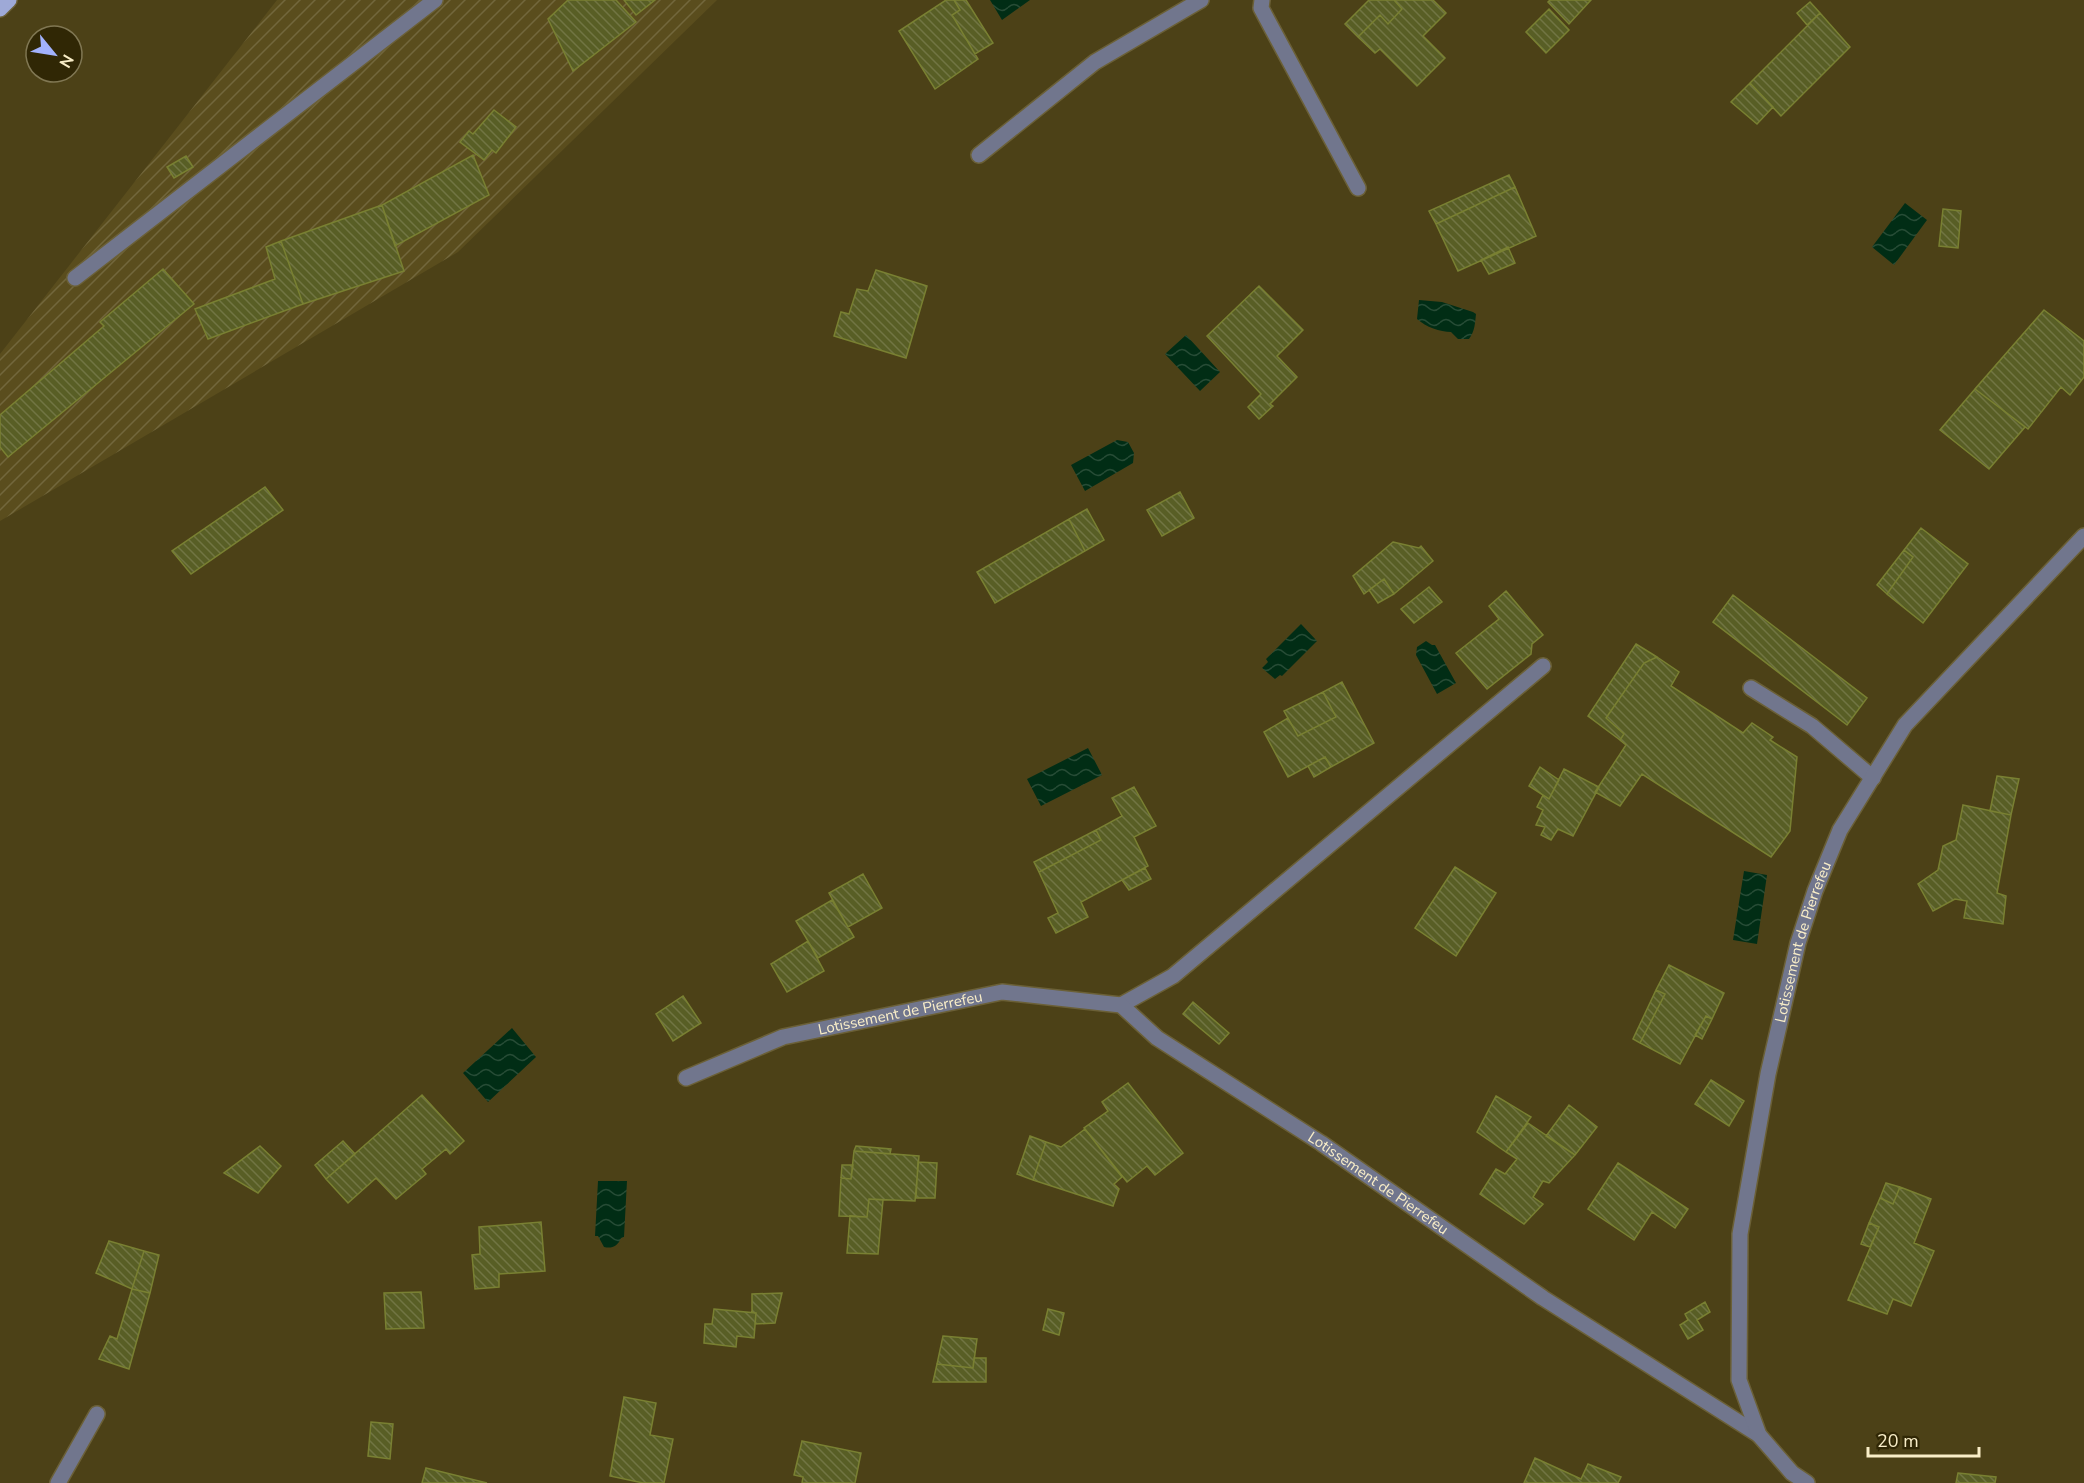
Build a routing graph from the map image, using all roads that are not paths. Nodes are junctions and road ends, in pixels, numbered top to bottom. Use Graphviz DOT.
graph roads {
  1 [pos="9,0"];
  2 [pos="435,0"];
  3 [pos="1201,0"];
  4 [pos="1262,0"];
  5 [pos="0,9"];
  6 [pos="979,155"];
  7 [pos="1358,189"];
  8 [pos="75,278"];
  9 [pos="2084,536"];
  10 [pos="1543,666"];
  11 [pos="1751,688"];
  12 [pos="1873,778"];
  13 [pos="1121,1005"];
  14 [pos="686,1078"];
  15 [pos="97,1414"];
  16 [pos="1759,1435"];
  17 [pos="58,1483"];
  18 [pos="1807,1483"];
  1 -- 5 [label="main road"];
  2 -- 8 [label="street"];
  3 -- 6 [label="street"];
  4 -- 7 [label="street"];
  9 -- 12 [label="street, Lotissement de Pierrefeu"];
  10 -- 13 [label="street"];
  11 -- 12 [label="street"];
  12 -- 16 [label="street, Lotissement de Pierrefeu"];
  13 -- 14 [label="street, Lotissement de Pierrefeu"];
  13 -- 16 [label="street, Lotissement de Pierrefeu"];
  15 -- 17 [label="street"];
  16 -- 18 [label="street, Lotissement de Pierrefeu"];
}
